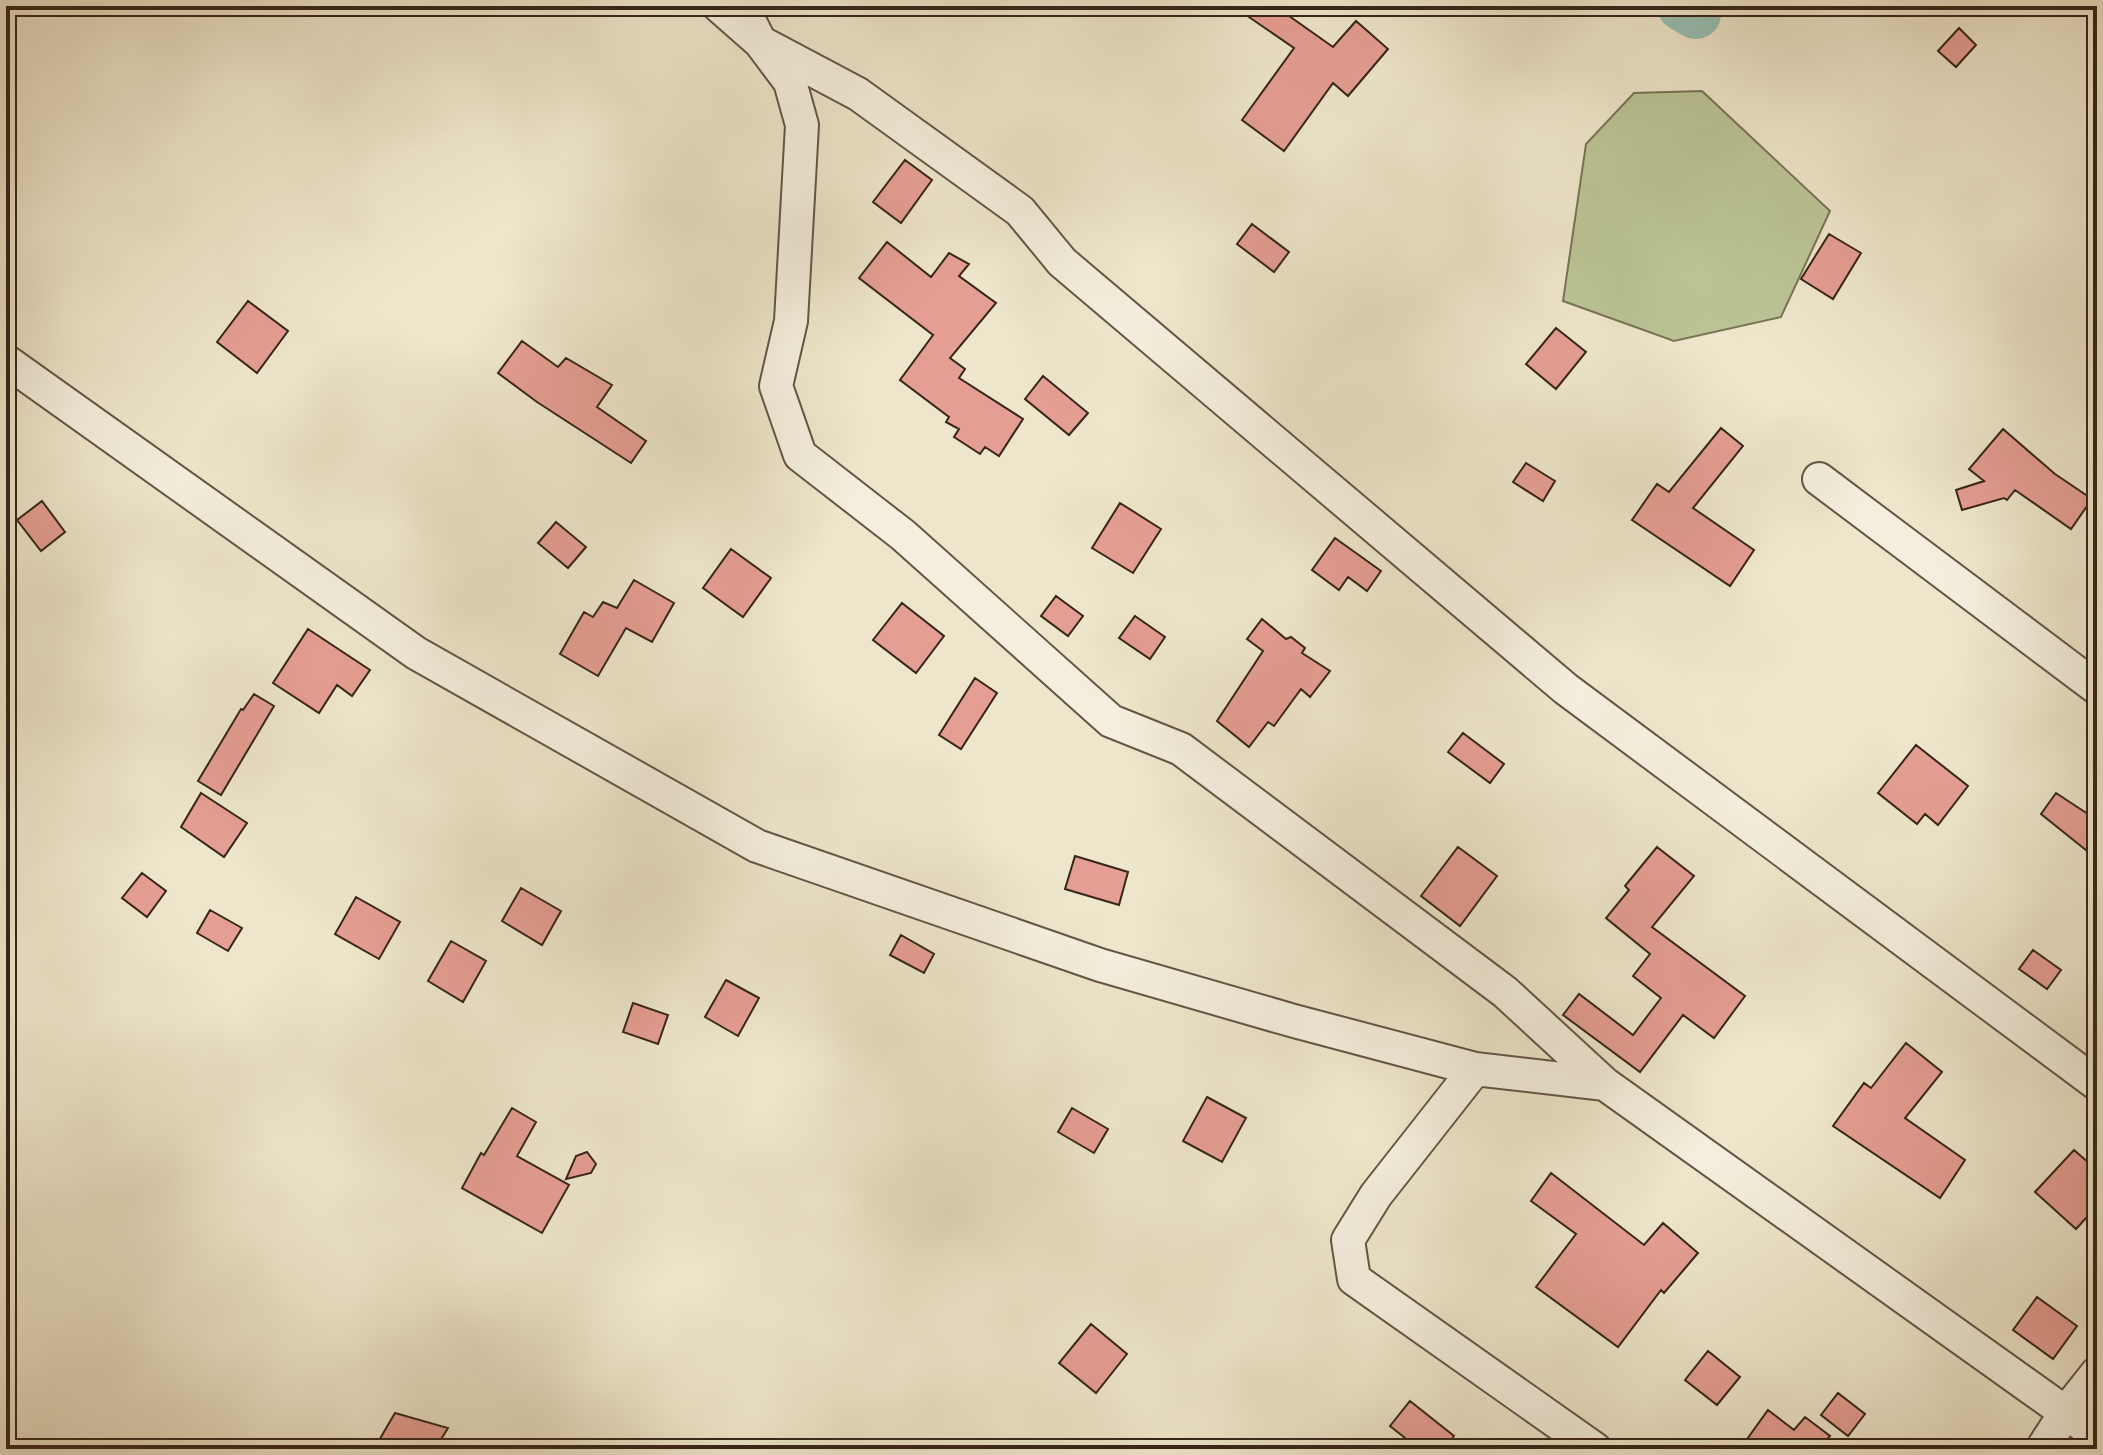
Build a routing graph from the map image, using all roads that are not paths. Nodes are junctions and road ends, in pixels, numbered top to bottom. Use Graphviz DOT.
graph roads {
  1 [pos="719,6"];
  2 [pos="742,6"];
  3 [pos="760,42"];
  4 [pos="6,361"];
  5 [pos="1819,479"];
  6 [pos="2097,688"];
  7 [pos="1475,1069"];
  8 [pos="1605,1084"];
  9 [pos="2097,1084"];
  10 [pos="2097,1373"];
  11 [pos="2066,1412"];
  12 [pos="2097,1435"];
  13 [pos="1595,1449"];
  14 [pos="2042,1449"];
  1 -- 3 [label="street"];
  2 -- 3 [label="street"];
  3 -- 8 [label="street"];
  3 -- 9 [label="street"];
  4 -- 7 [label="street"];
  5 -- 6 [label="street"];
  7 -- 8 [label="street"];
  7 -- 13 [label="street"];
  8 -- 11 [label="street"];
  10 -- 11 [label="street"];
  11 -- 12 [label="street"];
  11 -- 14 [label="street"];
}
